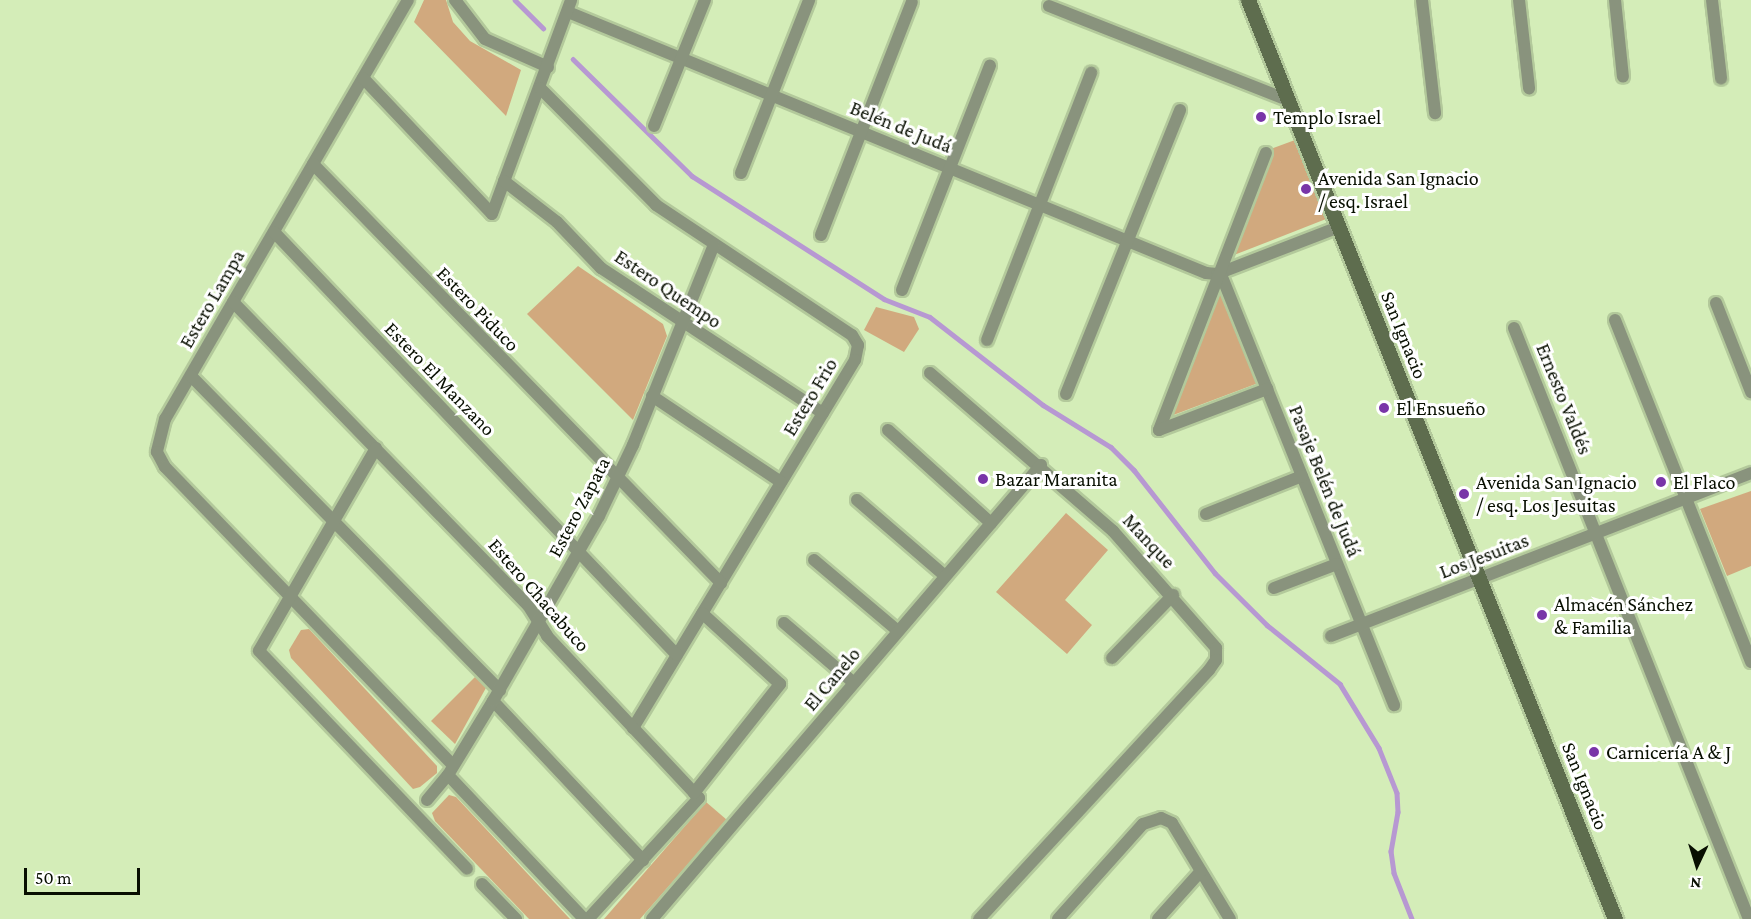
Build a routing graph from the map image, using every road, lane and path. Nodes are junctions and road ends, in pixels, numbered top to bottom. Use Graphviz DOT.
graph roads {
  1 [pos="408,0"];
  2 [pos="455,0"];
  3 [pos="705,0"];
  4 [pos="809,0"];
  5 [pos="1248,0"];
  6 [pos="1422,0"];
  7 [pos="1519,0"];
  8 [pos="1616,0"];
  9 [pos="1712,0"];
  10 [pos="912,2"];
  11 [pos="570,6"];
  12 [pos="1049,6"];
  13 [pos="681,60"];
  14 [pos="990,66"];
  15 [pos="548,67"];
  16 [pos="1091,73"];
  17 [pos="1623,76"];
  18 [pos="363,78"];
  19 [pos="1721,78"];
  20 [pos="540,88"];
  21 [pos="1529,88"];
  22 [pos="771,96"];
  23 [pos="1288,100"];
  24 [pos="1180,110"];
  25 [pos="1435,113"];
  26 [pos="654,126"];
  27 [pos="861,132"];
  28 [pos="1266,153"];
  29 [pos="313,164"];
  30 [pos="950,167"];
  31 [pos="741,173"];
  32 [pos="504,182"];
  33 [pos="1040,204"];
  34 [pos="1339,227"];
  35 [pos="274,232"];
  36 [pos="821,235"];
  37 [pos="1128,240"];
  38 [pos="714,245"];
  39 [pos="1220,272"];
  40 [pos="902,290"];
  41 [pos="233,302"];
  42 [pos="1716,303"];
  43 [pos="1615,320"];
  44 [pos="682,323"];
  45 [pos="1514,328"];
  46 [pos="987,340"];
  47 [pos="930,373"];
  48 [pos="191,376"];
  49 [pos="1267,389"];
  50 [pos="1751,392"];
  51 [pos="1066,394"];
  52 [pos="652,396"];
  53 [pos="823,413"];
  54 [pos="888,430"];
  55 [pos="376,448"];
  56 [pos="1041,465"];
  57 [pos="1751,473"];
  58 [pos="1302,476"];
  59 [pos="617,480"];
  60 [pos="781,482"];
  61 [pos="1687,498"];
  62 [pos="856,500"];
  63 [pos="1206,514"];
  64 [pos="334,520"];
  65 [pos="991,523"];
  66 [pos="1597,533"];
  67 [pos="578,553"];
  68 [pos="814,560"];
  69 [pos="1337,564"];
  70 [pos="945,576"];
  71 [pos="1479,579"];
  72 [pos="721,583"];
  73 [pos="1274,588"];
  74 [pos="292,594"];
  75 [pos="1173,595"];
  76 [pos="702,613"];
  77 [pos="538,623"];
  78 [pos="784,623"];
  79 [pos="1362,625"];
  80 [pos="898,631"];
  81 [pos="1331,636"];
  82 [pos="677,655"];
  83 [pos="1112,658"];
  84 [pos="1751,662"];
  85 [pos="854,682"];
  86 [pos="500,690"];
  87 [pos="493,702"];
  88 [pos="1394,705"];
  89 [pos="633,728"];
  90 [pos="450,769"];
  91 [pos="694,793"];
  92 [pos="427,800"];
  93 [pos="643,860"];
  94 [pos="467,869"];
  95 [pos="1201,871"];
  96 [pos="482,884"];
  97 [pos="516,919"];
  98 [pos="586,919"];
  99 [pos="652,919"];
  100 [pos="979,919"];
  101 [pos="1058,919"];
  102 [pos="1158,919"];
  103 [pos="1230,919"];
  104 [pos="1615,919"];
  105 [pos="1749,919"];
  1 -- 18 [label="street, Estero Lampa"];
  2 -- 15 [label="street"];
  3 -- 13 [label="street"];
  4 -- 22 [label="street"];
  5 -- 23 [label="main road, San Ignacio"];
  6 -- 25 [label="street"];
  7 -- 21 [label="street"];
  8 -- 17 [label="street"];
  9 -- 19 [label="street"];
  10 -- 27 [label="street"];
  11 -- 13 [label="street, Belén de Judá"];
  11 -- 15 [label="street"];
  12 -- 23 [label="street"];
  13 -- 22 [label="street, Belén de Judá"];
  13 -- 26 [label="street"];
  14 -- 30 [label="street"];
  15 -- 20 [label="street"];
  16 -- 33 [label="street"];
  18 -- 29 [label="street, Estero Lampa"];
  18 -- 32 [label="street"];
  20 -- 32 [label="street"];
  20 -- 38 [label="street, Estero Frio"];
  22 -- 27 [label="street, Belén de Judá"];
  22 -- 31 [label="street"];
  23 -- 34 [label="main road, San Ignacio"];
  24 -- 37 [label="street"];
  27 -- 30 [label="street, Belén de Judá"];
  27 -- 36 [label="street"];
  28 -- 39 [label="street"];
  29 -- 35 [label="street, Estero Lampa"];
  29 -- 59 [label="street, Estero Piduco"];
  30 -- 33 [label="street, Belén de Judá"];
  30 -- 40 [label="street"];
  32 -- 44 [label="street, Estero Quempo"];
  33 -- 37 [label="street, Belén de Judá"];
  33 -- 46 [label="street"];
  34 -- 39 [label="street"];
  34 -- 71 [label="main road, San Ignacio"];
  35 -- 41 [label="street, Estero Lampa"];
  35 -- 67 [label="street, Estero El Manzano"];
  37 -- 39 [label="street, Belén de Judá"];
  37 -- 51 [label="street"];
  38 -- 44 [label="street, Estero Zapata"];
  38 -- 53 [label="street, Estero Frio"];
  39 -- 49 [label="street, Pasaje Belén de Judá"];
  39 -- 49 [label="street"];
  41 -- 48 [label="street, Estero Lampa"];
  41 -- 55 [label="street, Estero Chacabuco"];
  42 -- 50 [label="street"];
  43 -- 61 [label="street"];
  44 -- 52 [label="street, Estero Zapata"];
  44 -- 53 [label="street, Estero Quempo"];
  45 -- 66 [label="street, Ernesto Valdés"];
  47 -- 56 [label="street, Manque"];
  48 -- 64 [label="street"];
  48 -- 74 [label="street, Estero Lampa"];
  49 -- 58 [label="street, Pasaje Belén de Judá"];
  52 -- 59 [label="street, Estero Zapata"];
  52 -- 60 [label="street"];
  53 -- 60 [label="street, Estero Frio"];
  54 -- 65 [label="street"];
  55 -- 64 [label="street"];
  55 -- 77 [label="street, Estero Chacabuco"];
  56 -- 65 [label="street, El Canelo"];
  56 -- 75 [label="street, Manque"];
  57 -- 61 [label="street, Los Jesuitas"];
  58 -- 63 [label="street"];
  58 -- 69 [label="street, Pasaje Belén de Judá"];
  59 -- 67 [label="street, Estero Zapata"];
  59 -- 72 [label="street, Estero Piduco"];
  60 -- 72 [label="street, Estero Frio"];
  61 -- 66 [label="street, Los Jesuitas"];
  61 -- 84 [label="street"];
  62 -- 70 [label="street"];
  64 -- 74 [label="street"];
  64 -- 86 [label="street"];
  65 -- 70 [label="street, El Canelo"];
  66 -- 71 [label="street, Los Jesuitas"];
  66 -- 105 [label="street, Ernesto Valdés"];
  67 -- 77 [label="street, Estero Zapata"];
  67 -- 82 [label="street, Estero El Manzano"];
  68 -- 80 [label="street"];
  69 -- 73 [label="street"];
  69 -- 79 [label="street, Pasaje Belén de Judá"];
  70 -- 80 [label="street, El Canelo"];
  71 -- 79 [label="street, Los Jesuitas"];
  71 -- 104 [label="main road, San Ignacio"];
  72 -- 76 [label="street, Estero Frio"];
  74 -- 90 [label="street"];
  74 -- 94 [label="street"];
  75 -- 83 [label="street"];
  75 -- 100 [label="street, Manque"];
  76 -- 82 [label="street, Estero Frio"];
  76 -- 91 [label="street"];
  77 -- 86 [label="street, Estero Zapata"];
  77 -- 89 [label="street, Estero Chacabuco"];
  78 -- 85 [label="street"];
  79 -- 81 [label="street, Los Jesuitas"];
  79 -- 88 [label="street, Pasaje Belén de Judá"];
  80 -- 85 [label="street, El Canelo"];
  82 -- 89 [label="street, Estero Frio"];
  85 -- 99 [label="street, El Canelo"];
  86 -- 87 [label="street, Estero Zapata"];
  87 -- 90 [label="street, Estero Zapata"];
  87 -- 93 [label="street"];
  89 -- 91 [label="street, Estero Chacabuco"];
  90 -- 92 [label="street, Estero Zapata"];
  90 -- 98 [label="street"];
  91 -- 93 [label="street"];
  93 -- 98 [label="street"];
  95 -- 101 [label="street"];
  95 -- 102 [label="street"];
  95 -- 103 [label="street"];
  96 -- 97 [label="street"];
}
